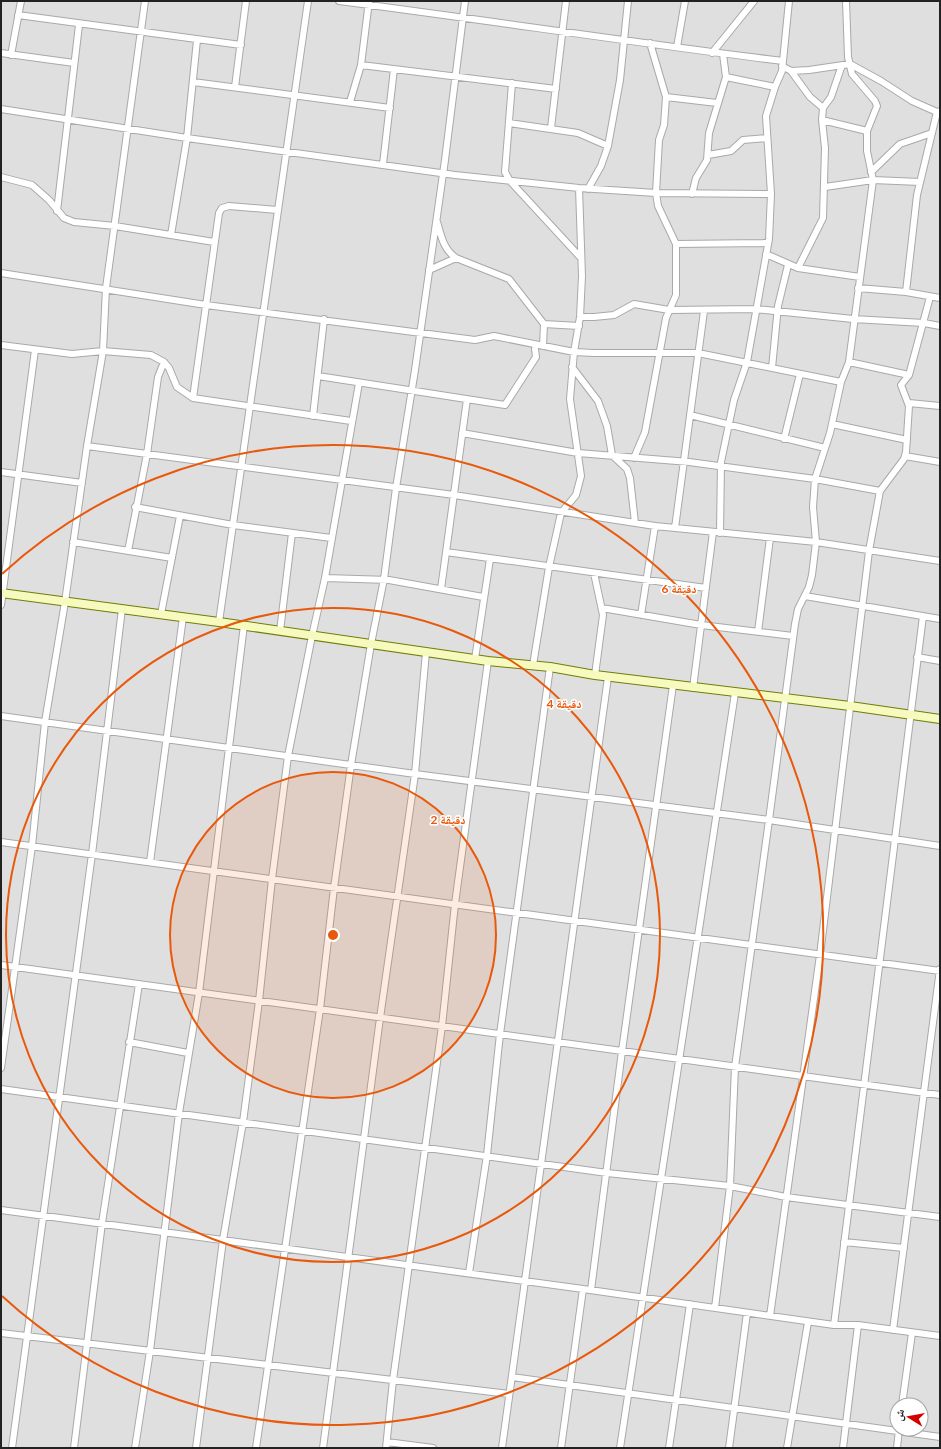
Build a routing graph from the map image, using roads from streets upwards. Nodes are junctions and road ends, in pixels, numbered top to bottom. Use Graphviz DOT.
graph roads {
  1 [pos="21,1"];
  2 [pos="145,1"];
  3 [pos="246,1"];
  4 [pos="308,1"];
  5 [pos="339,1"];
  6 [pos="465,1"];
  7 [pos="566,1"];
  8 [pos="628,1"];
  9 [pos="685,1"];
  10 [pos="754,1"];
  11 [pos="789,1"];
  12 [pos="846,1"];
  13 [pos="369,3"];
  14 [pos="18,15"];
  15 [pos="463,17"];
  16 [pos="79,25"];
  17 [pos="563,31"];
  18 [pos="141,32"];
  19 [pos="198,40"];
  20 [pos="624,40"];
  21 [pos="650,43"];
  22 [pos="241,45"];
  23 [pos="677,47"];
  24 [pos="1,53"];
  25 [pos="712,54"];
  26 [pos="723,54"];
  27 [pos="11,55"];
  28 [pos="74,63"];
  29 [pos="783,64"];
  30 [pos="842,64"];
  31 [pos="850,64"];
  32 [pos="361,65"];
  33 [pos="394,69"];
  34 [pos="791,71"];
  35 [pos="456,76"];
  36 [pos="726,77"];
  37 [pos="193,82"];
  38 [pos="512,84"];
  39 [pos="235,87"];
  40 [pos="774,87"];
  41 [pos="556,89"];
  42 [pos="294,94"];
  43 [pos="666,97"];
  44 [pos="350,102"];
  45 [pos="717,103"];
  46 [pos="390,108"];
  47 [pos="823,108"];
  48 [pos="1,109"];
  49 [pos="939,111"];
  50 [pos="68,119"];
  51 [pos="822,120"];
  52 [pos="509,123"];
  53 [pos="551,128"];
  54 [pos="128,129"];
  55 [pos="866,130"];
  56 [pos="932,133"];
  57 [pos="187,138"];
  58 [pos="767,138"];
  59 [pos="608,146"];
  60 [pos="285,152"];
  61 [pos="708,155"];
  62 [pos="383,164"];
  63 [pos="871,172"];
  64 [pos="443,173"];
  65 [pos="1,177"];
  66 [pos="873,180"];
  67 [pos="510,181"];
  68 [pos="920,182"];
  69 [pos="825,187"];
  70 [pos="579,188"];
  71 [pos="588,189"];
  72 [pos="656,193"];
  73 [pos="692,194"];
  74 [pos="771,194"];
  75 [pos="277,210"];
  76 [pos="57,211"];
  77 [pos="437,220"];
  78 [pos="115,226"];
  79 [pos="171,235"];
  80 [pos="214,242"];
  81 [pos="768,243"];
  82 [pos="676,244"];
  83 [pos="766,254"];
  84 [pos="456,258"];
  85 [pos="581,258"];
  86 [pos="788,265"];
  87 [pos="798,268"];
  88 [pos="429,270"];
  89 [pos="1,272"];
  90 [pos="860,276"];
  91 [pos="106,288"];
  92 [pos="858,288"];
  93 [pos="906,292"];
  94 [pos="930,297"];
  95 [pos="940,298"];
  96 [pos="206,305"];
  97 [pos="756,309"];
  98 [pos="670,310"];
  99 [pos="264,311"];
  100 [pos="704,311"];
  101 [pos="777,311"];
  102 [pos="580,317"];
  103 [pos="324,319"];
  104 [pos="853,319"];
  105 [pos="924,323"];
  106 [pos="544,324"];
  107 [pos="578,326"];
  108 [pos="940,326"];
  109 [pos="420,332"];
  110 [pos="1,345"];
  111 [pos="543,346"];
  112 [pos="535,349"];
  113 [pos="36,350"];
  114 [pos="103,351"];
  115 [pos="574,352"];
  116 [pos="660,354"];
  117 [pos="698,354"];
  118 [pos="164,362"];
  119 [pos="747,362"];
  120 [pos="849,362"];
  121 [pos="572,367"];
  122 [pos="772,368"];
  123 [pos="800,374"];
  124 [pos="909,375"];
  125 [pos="318,376"];
  126 [pos="841,382"];
  127 [pos="359,383"];
  128 [pos="412,390"];
  129 [pos="193,398"];
  130 [pos="467,399"];
  131 [pos="909,403"];
  132 [pos="250,406"];
  133 [pos="940,406"];
  134 [pos="690,415"];
  135 [pos="313,416"];
  136 [pos="351,421"];
  137 [pos="832,424"];
  138 [pos="728,425"];
  139 [pos="462,433"];
  140 [pos="784,439"];
  141 [pos="907,440"];
  142 [pos="87,446"];
  143 [pos="825,448"];
  144 [pos="578,453"];
  145 [pos="147,454"];
  146 [pos="612,456"];
  147 [pos="905,456"];
  148 [pos="634,458"];
  149 [pos="684,462"];
  150 [pos="940,462"];
  151 [pos="242,467"];
  152 [pos="721,467"];
  153 [pos="1,472"];
  154 [pos="19,475"];
  155 [pos="815,479"];
  156 [pos="343,480"];
  157 [pos="82,483"];
  158 [pos="396,488"];
  159 [pos="880,491"];
  160 [pos="454,495"];
  161 [pos="135,507"];
  162 [pos="561,513"];
  163 [pos="180,516"];
  164 [pos="635,523"];
  165 [pos="233,525"];
  166 [pos="655,526"];
  167 [pos="675,528"];
  168 [pos="713,532"];
  169 [pos="292,533"];
  170 [pos="720,533"];
  171 [pos="331,538"];
  172 [pos="770,538"];
  173 [pos="74,542"];
  174 [pos="816,542"];
  175 [pos="128,551"];
  176 [pos="869,551"];
  177 [pos="446,552"];
  178 [pos="172,558"];
  179 [pos="490,559"];
  180 [pos="940,561"];
  181 [pos="549,567"];
  182 [pos="594,574"];
  183 [pos="325,578"];
  184 [pos="384,579"];
  185 [pos="647,580"];
  186 [pos="706,588"];
  187 [pos="442,589"];
  188 [pos="2,593"];
  189 [pos="805,596"];
  190 [pos="483,597"];
  191 [pos="65,602"];
  192 [pos="1,605"];
  193 [pos="862,606"];
  194 [pos="602,608"];
  195 [pos="122,609"];
  196 [pos="161,614"];
  197 [pos="641,615"];
  198 [pos="923,616"];
  199 [pos="183,617"];
  200 [pos="940,619"];
  201 [pos="219,622"];
  202 [pos="244,625"];
  203 [pos="701,625"];
  204 [pos="280,631"];
  205 [pos="758,632"];
  206 [pos="312,636"];
  207 [pos="793,636"];
  208 [pos="371,644"];
  209 [pos="426,652"];
  210 [pos="917,657"];
  211 [pos="475,659"];
  212 [pos="488,661"];
  213 [pos="940,661"];
  214 [pos="534,666"];
  215 [pos="550,667"];
  216 [pos="595,675"];
  217 [pos="608,677"];
  218 [pos="673,685"];
  219 [pos="693,688"];
  220 [pos="735,693"];
  221 [pos="785,698"];
  222 [pos="850,706"];
  223 [pos="910,715"];
  224 [pos="1,716"];
  225 [pos="940,719"];
  226 [pos="45,722"];
  227 [pos="106,731"];
  228 [pos="167,740"];
  229 [pos="228,748"];
  230 [pos="288,756"];
  231 [pos="352,765"];
  232 [pos="415,774"];
  233 [pos="472,780"];
  234 [pos="533,788"];
  235 [pos="591,796"];
  236 [pos="656,805"];
  237 [pos="717,814"];
  238 [pos="770,820"];
  239 [pos="836,831"];
  240 [pos="896,840"];
  241 [pos="1,842"];
  242 [pos="32,846"];
  243 [pos="940,846"];
  244 [pos="92,854"];
  245 [pos="150,862"];
  246 [pos="214,871"];
  247 [pos="272,879"];
  248 [pos="334,888"];
  249 [pos="399,896"];
  250 [pos="456,904"];
  251 [pos="517,913"];
  252 [pos="574,921"];
  253 [pos="639,930"];
  254 [pos="698,938"];
  255 [pos="753,944"];
  256 [pos="820,955"];
  257 [pos="880,963"];
  258 [pos="1,965"];
  259 [pos="16,967"];
  260 [pos="940,970"];
  261 [pos="75,975"];
  262 [pos="139,984"];
  263 [pos="199,992"];
  264 [pos="259,1001"];
  265 [pos="320,1009"];
  266 [pos="380,1018"];
  267 [pos="442,1026"];
  268 [pos="500,1034"];
  269 [pos="129,1042"];
  270 [pos="558,1042"];
  271 [pos="622,1051"];
  272 [pos="188,1053"];
  273 [pos="679,1059"];
  274 [pos="734,1067"];
  275 [pos="1,1068"];
  276 [pos="803,1076"];
  277 [pos="864,1086"];
  278 [pos="1,1089"];
  279 [pos="924,1093"];
  280 [pos="940,1096"];
  281 [pos="60,1097"];
  282 [pos="119,1105"];
  283 [pos="180,1113"];
  284 [pos="243,1122"];
  285 [pos="302,1130"];
  286 [pos="364,1138"];
  287 [pos="425,1147"];
  288 [pos="487,1155"];
  289 [pos="541,1163"];
  290 [pos="608,1173"];
  291 [pos="661,1179"];
  292 [pos="730,1186"];
  293 [pos="786,1197"];
  294 [pos="848,1205"];
  295 [pos="1,1210"];
  296 [pos="908,1213"];
  297 [pos="44,1216"];
  298 [pos="940,1217"];
  299 [pos="102,1224"];
  300 [pos="165,1232"];
  301 [pos="223,1240"];
  302 [pos="844,1242"];
  303 [pos="286,1248"];
  304 [pos="904,1248"];
  305 [pos="350,1257"];
  306 [pos="409,1265"];
  307 [pos="469,1273"];
  308 [pos="525,1282"];
  309 [pos="583,1289"];
  310 [pos="592,1290"];
  311 [pos="643,1297"];
  312 [pos="690,1304"];
  313 [pos="715,1308"];
  314 [pos="747,1313"];
  315 [pos="770,1316"];
  316 [pos="808,1322"];
  317 [pos="858,1325"];
  318 [pos="834,1326"];
  319 [pos="893,1330"];
  320 [pos="1,1333"];
  321 [pos="912,1333"];
  322 [pos="28,1336"];
  323 [pos="940,1336"];
  324 [pos="88,1344"];
  325 [pos="150,1351"];
  326 [pos="208,1358"];
  327 [pos="268,1365"];
  328 [pos="334,1373"];
  329 [pos="512,1377"];
  330 [pos="393,1380"];
  331 [pos="570,1385"];
  332 [pos="510,1394"];
  333 [pos="628,1394"];
  334 [pos="903,1397"];
  335 [pos="676,1400"];
  336 [pos="735,1408"];
  337 [pos="791,1416"];
  338 [pos="847,1424"];
  339 [pos="889,1429"];
  340 [pos="929,1435"];
  341 [pos="898,1437"];
  342 [pos="940,1437"];
  343 [pos="386,1445"];
  344 [pos="12,1448"];
  345 [pos="74,1448"];
  346 [pos="135,1448"];
  347 [pos="196,1448"];
  348 [pos="256,1448"];
  349 [pos="324,1448"];
  350 [pos="433,1448"];
  351 [pos="502,1448"];
  352 [pos="561,1448"];
  353 [pos="620,1448"];
  354 [pos="669,1448"];
  355 [pos="730,1448"];
  356 [pos="786,1448"];
  357 [pos="843,1448"];
  358 [pos="897,1448"];
  1 -- 14 [label="street"];
  2 -- 18 [label="street"];
  3 -- 22 [label="street"];
  4 -- 42 [label="street"];
  5 -- 13 [label="street"];
  6 -- 15 [label="street"];
  7 -- 17 [label="street"];
  8 -- 20 [label="street"];
  9 -- 23 [label="street"];
  10 -- 25 [label="street"];
  11 -- 29 [label="street"];
  12 -- 31 [label="street"];
  13 -- 15 [label="street"];
  13 -- 32 [label="street"];
  14 -- 16 [label="street"];
  14 -- 27 [label="street"];
  15 -- 17 [label="street"];
  15 -- 35 [label="street"];
  16 -- 18 [label="street"];
  16 -- 28 [label="street"];
  17 -- 20 [label="street"];
  17 -- 41 [label="street"];
  18 -- 19 [label="street"];
  18 -- 54 [label="street"];
  19 -- 22 [label="street"];
  19 -- 37 [label="street"];
  20 -- 21 [label="street"];
  20 -- 59 [label="street"];
  21 -- 23 [label="street"];
  21 -- 43 [label="street"];
  22 -- 39 [label="street"];
  23 -- 25 [label="street"];
  24 -- 27 [label="street"];
  25 -- 26 [label="street"];
  26 -- 29 [label="street"];
  26 -- 36 [label="street"];
  27 -- 28 [label="street"];
  28 -- 50 [label="street"];
  29 -- 34 [label="street"];
  29 -- 40 [label="street"];
  30 -- 31 [label="street"];
  30 -- 34 [label="street"];
  30 -- 47 [label="street"];
  31 -- 49 [label="street"];
  31 -- 55 [label="street"];
  32 -- 33 [label="street"];
  32 -- 44 [label="street"];
  33 -- 35 [label="street"];
  33 -- 46 [label="street"];
  34 -- 47 [label="street"];
  35 -- 38 [label="street"];
  35 -- 64 [label="street"];
  36 -- 40 [label="street"];
  36 -- 45 [label="street"];
  37 -- 39 [label="street"];
  37 -- 57 [label="street"];
  38 -- 41 [label="street"];
  38 -- 52 [label="street"];
  39 -- 42 [label="street"];
  40 -- 58 [label="street"];
  41 -- 53 [label="street"];
  42 -- 44 [label="street"];
  42 -- 60 [label="street"];
  43 -- 45 [label="street"];
  43 -- 72 [label="street"];
  44 -- 46 [label="street"];
  45 -- 61 [label="street"];
  46 -- 62 [label="street"];
  47 -- 51 [label="street"];
  48 -- 50 [label="street"];
  49 -- 56 [label="street"];
  50 -- 54 [label="street"];
  50 -- 76 [label="street"];
  51 -- 55 [label="street"];
  51 -- 69 [label="street"];
  52 -- 53 [label="street"];
  52 -- 67 [label="street"];
  53 -- 59 [label="street"];
  54 -- 57 [label="street"];
  54 -- 78 [label="street"];
  55 -- 63 [label="street"];
  56 -- 63 [label="street"];
  56 -- 68 [label="street"];
  57 -- 60 [label="street"];
  57 -- 79 [label="street"];
  58 -- 61 [label="street"];
  58 -- 74 [label="street"];
  59 -- 71 [label="street"];
  60 -- 62 [label="street"];
  60 -- 75 [label="street"];
  61 -- 73 [label="street"];
  62 -- 64 [label="street"];
  63 -- 66 [label="street"];
  64 -- 67 [label="street"];
  64 -- 77 [label="street"];
  65 -- 76 [label="street"];
  66 -- 68 [label="street"];
  66 -- 69 [label="street"];
  66 -- 90 [label="street"];
  67 -- 70 [label="street"];
  67 -- 85 [label="street"];
  68 -- 93 [label="street"];
  69 -- 87 [label="street"];
  70 -- 71 [label="street"];
  70 -- 85 [label="street"];
  71 -- 72 [label="street"];
  72 -- 73 [label="street"];
  72 -- 82 [label="street"];
  73 -- 74 [label="street"];
  74 -- 81 [label="street"];
  75 -- 80 [label="street"];
  75 -- 99 [label="street"];
  76 -- 78 [label="street"];
  77 -- 84 [label="street"];
  77 -- 88 [label="street"];
  78 -- 79 [label="street"];
  78 -- 91 [label="street"];
  79 -- 80 [label="street"];
  80 -- 96 [label="street"];
  81 -- 82 [label="street"];
  81 -- 83 [label="street"];
  82 -- 98 [label="street"];
  83 -- 86 [label="street"];
  83 -- 97 [label="street"];
  84 -- 88 [label="street"];
  84 -- 106 [label="street"];
  85 -- 102 [label="street"];
  86 -- 87 [label="street"];
  86 -- 101 [label="street"];
  87 -- 90 [label="street"];
  88 -- 109 [label="street"];
  89 -- 91 [label="street"];
  90 -- 92 [label="street"];
  91 -- 96 [label="street"];
  91 -- 114 [label="street"];
  92 -- 93 [label="street"];
  92 -- 104 [label="street"];
  93 -- 94 [label="street"];
  94 -- 95 [label="street"];
  94 -- 105 [label="street"];
  96 -- 99 [label="street"];
  96 -- 129 [label="street"];
  97 -- 100 [label="street"];
  97 -- 101 [label="street"];
  97 -- 119 [label="street"];
  98 -- 100 [label="street"];
  98 -- 102 [label="street"];
  98 -- 116 [label="street"];
  99 -- 103 [label="street"];
  99 -- 132 [label="street"];
  100 -- 117 [label="street"];
  101 -- 104 [label="street"];
  101 -- 122 [label="street"];
  102 -- 107 [label="street"];
  103 -- 109 [label="street"];
  103 -- 125 [label="street"];
  104 -- 105 [label="street"];
  104 -- 120 [label="street"];
  105 -- 108 [label="street"];
  105 -- 124 [label="street"];
  106 -- 107 [label="street"];
  106 -- 111 [label="street"];
  107 -- 115 [label="street"];
  109 -- 111 [label="street"];
  109 -- 128 [label="street"];
  110 -- 113 [label="street"];
  111 -- 115 [label="street"];
  112 -- 130 [label="street"];
  113 -- 114 [label="street"];
  113 -- 154 [label="street"];
  114 -- 118 [label="street"];
  114 -- 142 [label="street"];
  115 -- 116 [label="street"];
  115 -- 121 [label="street"];
  116 -- 117 [label="street"];
  116 -- 148 [label="street"];
  117 -- 119 [label="street"];
  117 -- 134 [label="street"];
  118 -- 129 [label="street"];
  118 -- 145 [label="street"];
  119 -- 122 [label="street"];
  119 -- 138 [label="street"];
  120 -- 124 [label="street"];
  120 -- 126 [label="street"];
  121 -- 144 [label="street"];
  121 -- 146 [label="street"];
  122 -- 123 [label="street"];
  123 -- 126 [label="street"];
  123 -- 140 [label="street"];
  124 -- 131 [label="street"];
  125 -- 127 [label="street"];
  125 -- 135 [label="street"];
  126 -- 137 [label="street"];
  127 -- 128 [label="street"];
  127 -- 136 [label="street"];
  128 -- 130 [label="street"];
  128 -- 158 [label="street"];
  129 -- 132 [label="street"];
  130 -- 139 [label="street"];
  131 -- 133 [label="street"];
  131 -- 141 [label="street"];
  132 -- 135 [label="street"];
  132 -- 151 [label="street"];
  134 -- 138 [label="street"];
  134 -- 149 [label="street"];
  135 -- 136 [label="street"];
  136 -- 156 [label="street"];
  137 -- 141 [label="street"];
  137 -- 143 [label="street"];
  138 -- 140 [label="street"];
  138 -- 152 [label="street"];
  139 -- 144 [label="street"];
  139 -- 160 [label="street"];
  140 -- 143 [label="street"];
  141 -- 147 [label="street"];
  142 -- 145 [label="street"];
  142 -- 157 [label="street"];
  143 -- 155 [label="street"];
  144 -- 146 [label="street"];
  144 -- 162 [label="street"];
  145 -- 151 [label="street"];
  145 -- 161 [label="street"];
  146 -- 148 [label="street"];
  146 -- 164 [label="street"];
  147 -- 150 [label="street"];
  147 -- 159 [label="street"];
  148 -- 149 [label="street"];
  149 -- 152 [label="street"];
  149 -- 167 [label="street"];
  151 -- 156 [label="street"];
  151 -- 165 [label="street"];
  152 -- 155 [label="street"];
  152 -- 170 [label="street"];
  153 -- 154 [label="street"];
  154 -- 157 [label="street"];
  154 -- 188 [label="street"];
  155 -- 159 [label="street"];
  155 -- 174 [label="street"];
  156 -- 158 [label="street"];
  156 -- 171 [label="street"];
  157 -- 173 [label="street"];
  158 -- 160 [label="street"];
  158 -- 184 [label="street"];
  159 -- 176 [label="street"];
  160 -- 162 [label="street"];
  160 -- 177 [label="street"];
  161 -- 163 [label="street"];
  161 -- 175 [label="street"];
  162 -- 164 [label="street"];
  162 -- 181 [label="street"];
  163 -- 165 [label="street"];
  163 -- 178 [label="street"];
  164 -- 166 [label="street"];
  165 -- 169 [label="street"];
  165 -- 201 [label="street"];
  166 -- 167 [label="street"];
  166 -- 185 [label="street"];
  167 -- 168 [label="street"];
  168 -- 170 [label="street"];
  168 -- 186 [label="street"];
  169 -- 171 [label="street"];
  169 -- 204 [label="street"];
  170 -- 172 [label="street"];
  171 -- 183 [label="street"];
  172 -- 174 [label="street"];
  172 -- 205 [label="street"];
  173 -- 175 [label="street"];
  173 -- 191 [label="street"];
  174 -- 176 [label="street"];
  174 -- 189 [label="street"];
  175 -- 178 [label="street"];
  176 -- 180 [label="street"];
  176 -- 193 [label="street"];
  177 -- 179 [label="street"];
  177 -- 187 [label="street"];
  178 -- 196 [label="street"];
  179 -- 181 [label="street"];
  179 -- 190 [label="street"];
  181 -- 182 [label="street"];
  181 -- 214 [label="street"];
  182 -- 185 [label="street"];
  182 -- 194 [label="street"];
  183 -- 184 [label="street"];
  183 -- 206 [label="street"];
  184 -- 187 [label="street"];
  184 -- 208 [label="street"];
  185 -- 186 [label="street"];
  185 -- 197 [label="street"];
  186 -- 203 [label="street"];
  187 -- 190 [label="street"];
  188 -- 191 [label="street"];
  188 -- 192 [label="street"];
  189 -- 193 [label="street"];
  189 -- 207 [label="street"];
  190 -- 211 [label="street"];
  191 -- 195 [label="street"];
  191 -- 226 [label="street"];
  193 -- 198 [label="street"];
  193 -- 222 [label="street"];
  194 -- 197 [label="street"];
  194 -- 216 [label="street"];
  195 -- 196 [label="street"];
  195 -- 227 [label="street"];
  196 -- 199 [label="street"];
  197 -- 203 [label="street"];
  198 -- 200 [label="street"];
  198 -- 210 [label="street"];
  199 -- 201 [label="street"];
  199 -- 228 [label="street"];
  201 -- 202 [label="street"];
  202 -- 204 [label="street"];
  202 -- 229 [label="street"];
  203 -- 205 [label="street"];
  203 -- 219 [label="street"];
  204 -- 206 [label="street"];
  205 -- 207 [label="street"];
  206 -- 208 [label="street"];
  206 -- 230 [label="street"];
  207 -- 221 [label="street"];
  208 -- 209 [label="street"];
  208 -- 231 [label="street"];
  209 -- 211 [label="street"];
  209 -- 232 [label="street"];
  210 -- 213 [label="street"];
  210 -- 223 [label="street"];
  211 -- 212 [label="street"];
  212 -- 214 [label="street"];
  212 -- 233 [label="street"];
  214 -- 215 [label="street"];
  215 -- 216 [label="street"];
  215 -- 234 [label="street"];
  216 -- 217 [label="street"];
  217 -- 218 [label="street"];
  217 -- 235 [label="street"];
  218 -- 219 [label="street"];
  218 -- 236 [label="street"];
  219 -- 220 [label="street"];
  220 -- 221 [label="street"];
  220 -- 237 [label="street"];
  221 -- 222 [label="street"];
  221 -- 238 [label="street"];
  222 -- 223 [label="street"];
  222 -- 239 [label="street"];
  223 -- 225 [label="street"];
  223 -- 240 [label="street"];
  224 -- 226 [label="street"];
  226 -- 227 [label="street"];
  226 -- 242 [label="street"];
  227 -- 228 [label="street"];
  227 -- 244 [label="street"];
  228 -- 229 [label="street"];
  228 -- 245 [label="street"];
  229 -- 230 [label="street"];
  229 -- 246 [label="street"];
  230 -- 231 [label="street"];
  230 -- 247 [label="street"];
  231 -- 232 [label="street"];
  231 -- 248 [label="street"];
  232 -- 233 [label="street"];
  232 -- 249 [label="street"];
  233 -- 234 [label="street"];
  233 -- 250 [label="street"];
  234 -- 235 [label="street"];
  234 -- 251 [label="street"];
  235 -- 236 [label="street"];
  235 -- 252 [label="street"];
  236 -- 237 [label="street"];
  236 -- 253 [label="street"];
  237 -- 238 [label="street"];
  237 -- 254 [label="street"];
  238 -- 239 [label="street"];
  238 -- 255 [label="street"];
  239 -- 240 [label="street"];
  239 -- 256 [label="street"];
  240 -- 243 [label="street"];
  240 -- 257 [label="street"];
  241 -- 242 [label="street"];
  242 -- 244 [label="street"];
  242 -- 259 [label="street"];
  244 -- 245 [label="street"];
  244 -- 261 [label="street"];
  245 -- 246 [label="street"];
  246 -- 247 [label="street"];
  246 -- 263 [label="street"];
  247 -- 248 [label="street"];
  247 -- 264 [label="street"];
  248 -- 249 [label="street"];
  248 -- 265 [label="street"];
  249 -- 250 [label="street"];
  249 -- 266 [label="street"];
  250 -- 251 [label="street"];
  250 -- 267 [label="street"];
  251 -- 252 [label="street"];
  251 -- 268 [label="street"];
  252 -- 253 [label="street"];
  252 -- 270 [label="street"];
  253 -- 254 [label="street"];
  253 -- 271 [label="street"];
  254 -- 255 [label="street"];
  254 -- 273 [label="street"];
  255 -- 256 [label="street"];
  255 -- 274 [label="street"];
  256 -- 257 [label="street"];
  256 -- 276 [label="street"];
  257 -- 260 [label="street"];
  257 -- 277 [label="street"];
  258 -- 259 [label="street"];
  259 -- 261 [label="street"];
  259 -- 275 [label="street"];
  260 -- 279 [label="street"];
  261 -- 262 [label="street"];
  261 -- 281 [label="street"];
  262 -- 263 [label="street"];
  262 -- 269 [label="street"];
  263 -- 264 [label="street"];
  263 -- 272 [label="street"];
  264 -- 265 [label="street"];
  264 -- 284 [label="street"];
  265 -- 266 [label="street"];
  265 -- 285 [label="street"];
  266 -- 267 [label="street"];
  266 -- 286 [label="street"];
  267 -- 268 [label="street"];
  267 -- 287 [label="street"];
  268 -- 270 [label="street"];
  268 -- 288 [label="street"];
  269 -- 272 [label="street"];
  269 -- 282 [label="street"];
  270 -- 271 [label="street"];
  270 -- 289 [label="street"];
  271 -- 273 [label="street"];
  271 -- 290 [label="street"];
  272 -- 283 [label="street"];
  273 -- 274 [label="street"];
  273 -- 291 [label="street"];
  274 -- 276 [label="street"];
  274 -- 292 [label="street"];
  276 -- 277 [label="street"];
  276 -- 293 [label="street"];
  277 -- 279 [label="street"];
  277 -- 294 [label="street"];
  278 -- 281 [label="street"];
  279 -- 280 [label="street"];
  279 -- 296 [label="street"];
  281 -- 282 [label="street"];
  281 -- 297 [label="street"];
  282 -- 283 [label="street"];
  282 -- 299 [label="street"];
  283 -- 284 [label="street"];
  283 -- 300 [label="street"];
  284 -- 285 [label="street"];
  284 -- 301 [label="street"];
  285 -- 286 [label="street"];
  285 -- 303 [label="street"];
  286 -- 287 [label="street"];
  286 -- 305 [label="street"];
  287 -- 288 [label="street"];
  287 -- 306 [label="street"];
  288 -- 289 [label="street"];
  288 -- 307 [label="street"];
  289 -- 290 [label="street"];
  289 -- 308 [label="street"];
  290 -- 291 [label="street"];
  290 -- 310 [label="street"];
  291 -- 292 [label="street"];
  291 -- 311 [label="street"];
  292 -- 293 [label="street"];
  292 -- 313 [label="street"];
  293 -- 294 [label="street"];
  293 -- 315 [label="street"];
  294 -- 296 [label="street"];
  294 -- 302 [label="street"];
  295 -- 297 [label="street"];
  296 -- 298 [label="street"];
  296 -- 304 [label="street"];
  297 -- 299 [label="street"];
  297 -- 322 [label="street"];
  299 -- 300 [label="street"];
  299 -- 324 [label="street"];
  300 -- 301 [label="street"];
  300 -- 325 [label="street"];
  301 -- 303 [label="street"];
  301 -- 326 [label="street"];
  302 -- 304 [label="street"];
  302 -- 318 [label="street"];
  303 -- 305 [label="street"];
  303 -- 327 [label="street"];
  304 -- 319 [label="street"];
  305 -- 306 [label="street"];
  305 -- 328 [label="street"];
  306 -- 307 [label="street"];
  306 -- 330 [label="street"];
  307 -- 308 [label="street"];
  308 -- 309 [label="street"];
  308 -- 329 [label="street"];
  309 -- 310 [label="street"];
  309 -- 331 [label="street"];
  310 -- 311 [label="street"];
  311 -- 312 [label="street"];
  311 -- 333 [label="street"];
  312 -- 313 [label="street"];
  312 -- 335 [label="street"];
  313 -- 314 [label="street"];
  314 -- 315 [label="street"];
  314 -- 336 [label="street"];
  315 -- 316 [label="street"];
  316 -- 318 [label="street"];
  316 -- 337 [label="street"];
  317 -- 318 [label="street"];
  317 -- 319 [label="street"];
  317 -- 338 [label="street"];
  319 -- 321 [label="street"];
  320 -- 322 [label="street"];
  321 -- 323 [label="street"];
  321 -- 334 [label="street"];
  322 -- 324 [label="street"];
  322 -- 344 [label="street"];
  324 -- 325 [label="street"];
  324 -- 345 [label="street"];
  325 -- 326 [label="street"];
  325 -- 346 [label="street"];
  326 -- 327 [label="street"];
  326 -- 347 [label="street"];
  327 -- 328 [label="street"];
  327 -- 348 [label="street"];
  328 -- 330 [label="street"];
  328 -- 349 [label="street"];
  329 -- 331 [label="street"];
  329 -- 332 [label="street"];
  330 -- 332 [label="street"];
  330 -- 343 [label="street"];
  331 -- 333 [label="street"];
  331 -- 352 [label="street"];
  332 -- 351 [label="street"];
  333 -- 335 [label="street"];
  333 -- 353 [label="street"];
  335 -- 336 [label="street"];
  335 -- 354 [label="street"];
  336 -- 337 [label="street"];
  336 -- 355 [label="street"];
  337 -- 338 [label="street"];
  337 -- 356 [label="street"];
  338 -- 339 [label="street"];
  338 -- 357 [label="street"];
  340 -- 342 [label="street"];
  341 -- 358 [label="street"];
  343 -- 350 [label="street"];
}
